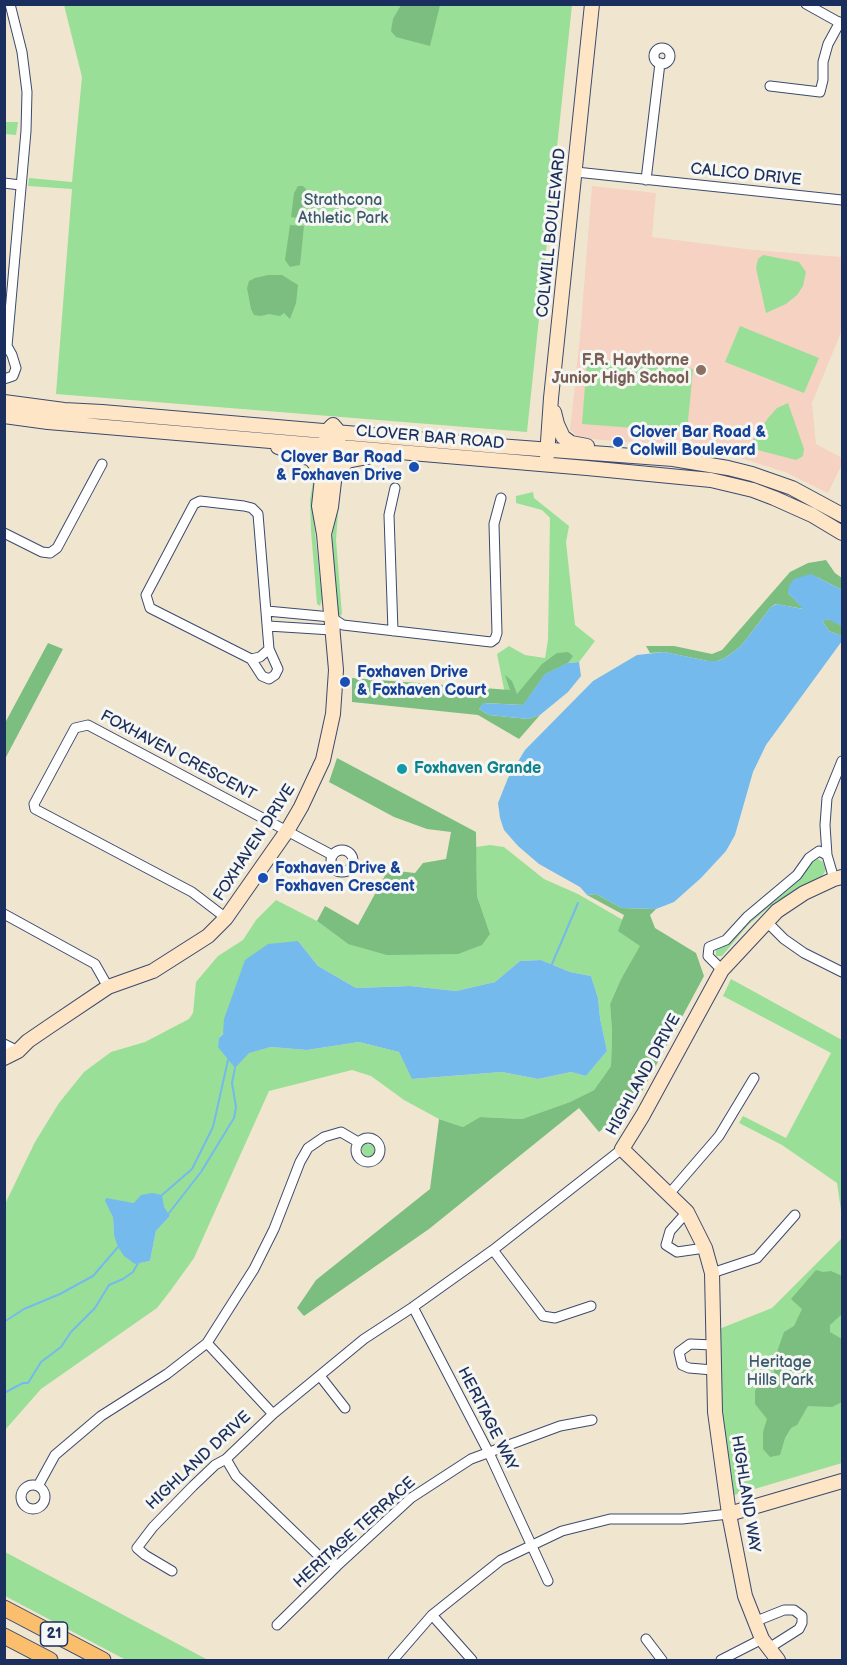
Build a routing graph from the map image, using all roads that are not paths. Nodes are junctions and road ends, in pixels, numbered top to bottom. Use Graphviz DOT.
graph roads {
  1 [pos="10,4"];
  2 [pos="592,4"];
  3 [pos="806,4"];
  4 [pos="841,23"];
  5 [pos="660,63"];
  6 [pos="770,86"];
  7 [pos="576,172"];
  8 [pos="646,180"];
  9 [pos="4,183"];
  10 [pos="20,185"];
  11 [pos="843,200"];
  12 [pos="6,347"];
  13 [pos="4,379"];
  14 [pos="551,398"];
  15 [pos="4,402"];
  16 [pos="4,416"];
  17 [pos="333,431"];
  18 [pos="257,440"];
  19 [pos="331,446"];
  20 [pos="548,449"];
  21 [pos="394,452"];
  22 [pos="633,455"];
  23 [pos="102,464"];
  24 [pos="547,465"];
  25 [pos="327,481"];
  26 [pos="395,488"];
  27 [pos="501,498"];
  28 [pos="843,515"];
  29 [pos="843,532"];
  30 [pos="4,533"];
  31 [pos="267,611"];
  32 [pos="335,624"];
  33 [pos="268,626"];
  34 [pos="393,631"];
  35 [pos="269,649"];
  36 [pos="251,659"];
  37 [pos="843,761"];
  38 [pos="286,831"];
  39 [pos="332,855"];
  40 [pos="827,855"];
  41 [pos="838,878"];
  42 [pos="4,914"];
  43 [pos="226,918"];
  44 [pos="766,921"];
  45 [pos="841,969"];
  46 [pos="722,970"];
  47 [pos="108,987"];
  48 [pos="10,1052"];
  49 [pos="4,1069"];
  50 [pos="754,1078"];
  51 [pos="358,1142"];
  52 [pos="622,1149"];
  53 [pos="669,1194"];
  54 [pos="687,1212"];
  55 [pos="795,1215"];
  56 [pos="705,1248"];
  57 [pos="493,1250"];
  58 [pos="712,1273"];
  59 [pos="591,1306"];
  60 [pos="413,1307"];
  61 [pos="207,1343"];
  62 [pos="713,1345"];
  63 [pos="713,1370"];
  64 [pos="320,1376"];
  65 [pos="345,1408"];
  66 [pos="273,1414"];
  67 [pos="592,1420"];
  68 [pos="489,1453"];
  69 [pos="226,1459"];
  70 [pos="843,1481"];
  71 [pos="38,1486"];
  72 [pos="729,1514"];
  73 [pos="531,1545"];
  74 [pos="338,1565"];
  75 [pos="172,1571"];
  76 [pos="548,1581"];
  77 [pos="4,1608"];
  78 [pos="432,1615"];
  79 [pos="754,1622"];
  80 [pos="277,1626"];
  81 [pos="4,1636"];
  82 [pos="646,1639"];
  83 [pos="766,1644"];
  84 [pos="50,1660"];
  85 [pos="103,1660"];
  86 [pos="393,1660"];
  87 [pos="472,1660"];
  88 [pos="662,1660"];
  89 [pos="721,1660"];
  90 [pos="778,1660"];
  1 -- 10 [label="street"];
  2 -- 7 [label="street, COLWILL BOULEVARD"];
  3 -- 4 [label="street"];
  4 -- 6 [label="street"];
  5 -- 8 [label="street"];
  7 -- 8 [label="street, CALICO DRIVE"];
  7 -- 14 [label="street, COLWILL BOULEVARD"];
  8 -- 11 [label="street, CALICO DRIVE"];
  9 -- 10 [label="street"];
  10 -- 12 [label="street"];
  12 -- 13 [label="street"];
  14 -- 20 [label="street, COLWILL BOULEVARD"];
  14 -- 22 [label="street"];
  15 -- 17 [label="street, CLOVER BAR ROAD"];
  16 -- 18 [label="street, CLOVER BAR ROAD"];
  17 -- 19 [label="street, FOXHAVEN DRIVE"];
  17 -- 20 [label="street, CLOVER BAR ROAD"];
  18 -- 19 [label="street, CLOVER BAR ROAD"];
  18 -- 25 [label="street"];
  19 -- 21 [label="street, CLOVER BAR ROAD"];
  19 -- 25 [label="street, FOXHAVEN DRIVE"];
  20 -- 22 [label="street, CLOVER BAR ROAD"];
  20 -- 24 [label="street, COLWILL BOULEVARD"];
  21 -- 24 [label="street, CLOVER BAR ROAD"];
  21 -- 25 [label="street"];
  22 -- 28 [label="street, CLOVER BAR ROAD"];
  23 -- 30 [label="street"];
  24 -- 29 [label="street, CLOVER BAR ROAD"];
  25 -- 32 [label="street, FOXHAVEN DRIVE"];
  26 -- 34 [label="street"];
  27 -- 34 [label="street"];
  31 -- 32 [label="street"];
  31 -- 33 [label="street"];
  31 -- 36 [label="street"];
  32 -- 33 [label="street"];
  32 -- 34 [label="street"];
  32 -- 38 [label="street, FOXHAVEN DRIVE"];
  33 -- 35 [label="street"];
  35 -- 36 [label="street"];
  35 -- 36 [label="street"];
  37 -- 40 [label="street"];
  38 -- 39 [label="street"];
  38 -- 43 [label="street, FOXHAVEN DRIVE"];
  38 -- 43 [label="street, FOXHAVEN CRESCENT"];
  40 -- 41 [label="street"];
  40 -- 46 [label="street"];
  41 -- 44 [label="street, HIGHLAND DRIVE"];
  42 -- 47 [label="street"];
  43 -- 47 [label="street, FOXHAVEN DRIVE"];
  44 -- 45 [label="street"];
  44 -- 46 [label="street, HIGHLAND DRIVE"];
  46 -- 52 [label="street, HIGHLAND DRIVE"];
  47 -- 48 [label="street, FOXHAVEN DRIVE"];
  48 -- 49 [label="street, FOXHAVEN DRIVE"];
  50 -- 53 [label="street"];
  51 -- 61 [label="street"];
  52 -- 53 [label="street, HIGHLAND WAY"];
  52 -- 57 [label="street, HIGHLAND DRIVE"];
  53 -- 54 [label="street, HIGHLAND WAY"];
  54 -- 56 [label="street, HIGHLAND WAY"];
  54 -- 56 [label="street"];
  55 -- 58 [label="street"];
  56 -- 58 [label="street, HIGHLAND WAY"];
  57 -- 59 [label="street"];
  57 -- 60 [label="street, HIGHLAND DRIVE"];
  58 -- 62 [label="street, HIGHLAND WAY"];
  60 -- 64 [label="street, HIGHLAND DRIVE"];
  60 -- 68 [label="street, HERITAGE WAY"];
  61 -- 66 [label="street"];
  61 -- 71 [label="street"];
  62 -- 63 [label="street, HIGHLAND WAY"];
  62 -- 63 [label="street"];
  63 -- 72 [label="street, HIGHLAND WAY"];
  64 -- 65 [label="street"];
  64 -- 66 [label="street, HIGHLAND DRIVE"];
  66 -- 69 [label="street, HIGHLAND DRIVE"];
  67 -- 68 [label="street, HERITAGE TERRACE"];
  68 -- 73 [label="street, HERITAGE WAY"];
  68 -- 74 [label="street, HERITAGE TERRACE"];
  69 -- 74 [label="street"];
  69 -- 75 [label="street, HIGHLAND DRIVE"];
  70 -- 72 [label="street"];
  72 -- 73 [label="street"];
  72 -- 79 [label="street, HIGHLAND WAY"];
  73 -- 76 [label="street, HERITAGE WAY"];
  73 -- 78 [label="street"];
  74 -- 80 [label="street, HERITAGE TERRACE"];
  77 -- 85 [label="main road, 21"];
  78 -- 86 [label="street"];
  78 -- 87 [label="street"];
  79 -- 83 [label="street, HIGHLAND WAY"];
  79 -- 83 [label="street"];
  81 -- 84 [label="main road, 21"];
  82 -- 88 [label="street"];
  83 -- 89 [label="street"];
  83 -- 90 [label="street, HIGHLAND WAY"];
}
